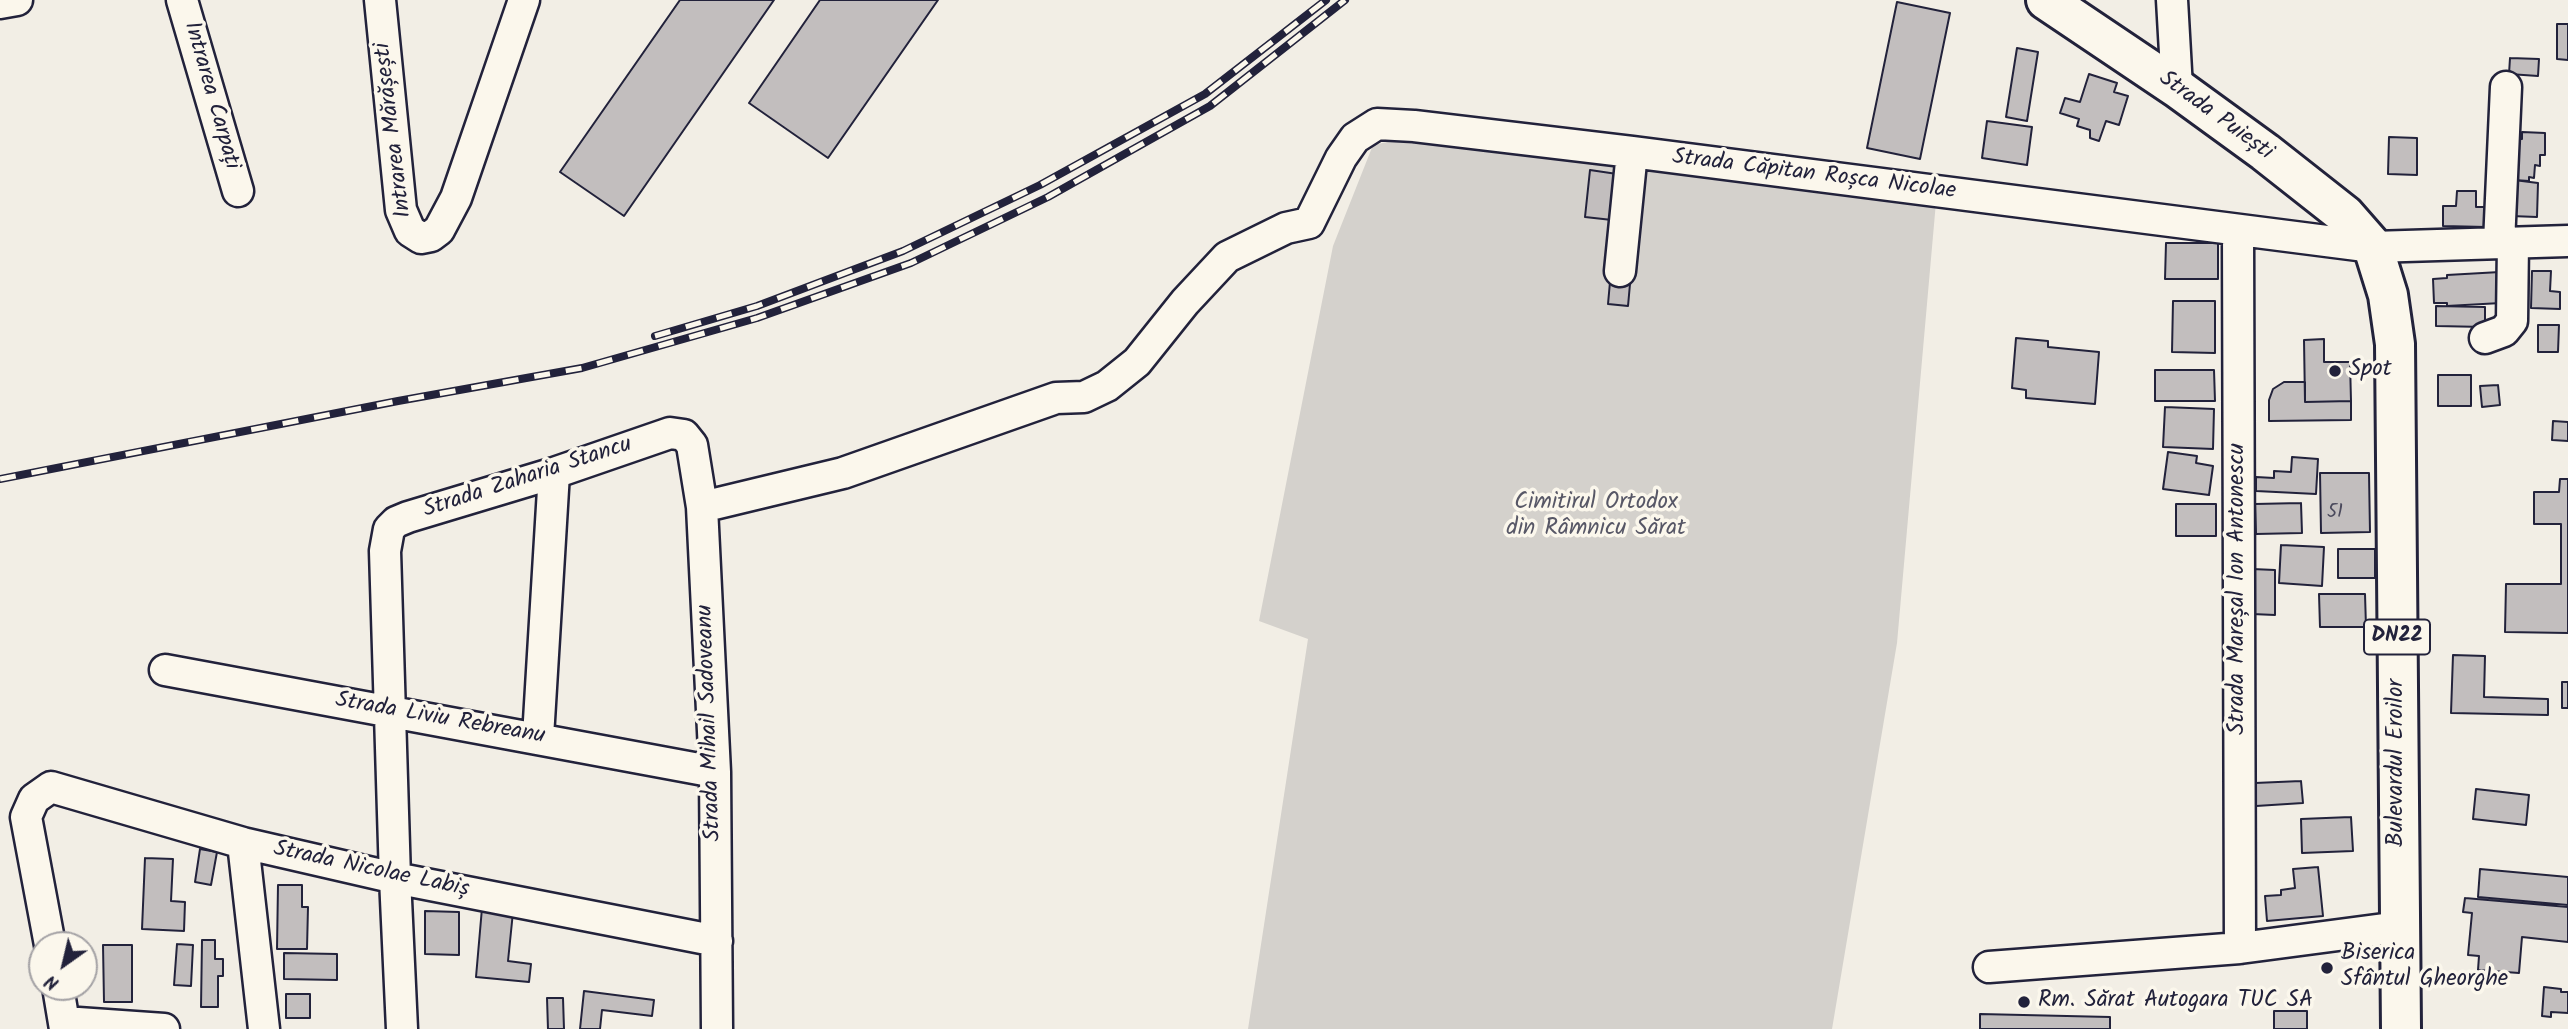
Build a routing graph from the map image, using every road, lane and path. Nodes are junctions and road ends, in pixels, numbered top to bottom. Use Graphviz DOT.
graph roads {
  1 [pos="17,0"];
  2 [pos="182,0"];
  3 [pos="380,0"];
  4 [pos="524,0"];
  5 [pos="2046,0"];
  6 [pos="2172,0"];
  7 [pos="0,2"];
  8 [pos="2506,87"];
  9 [pos="2177,88"];
  10 [pos="1632,152"];
  11 [pos="238,191"];
  12 [pos="2238,231"];
  13 [pos="2568,241"];
  14 [pos="2506,243"];
  15 [pos="2373,247"];
  16 [pos="1620,271"];
  17 [pos="2485,338"];
  18 [pos="670,433"];
  19 [pos="554,473"];
  20 [pos="702,507"];
  21 [pos="165,670"];
  22 [pos="391,712"];
  23 [pos="538,737"];
  24 [pos="715,772"];
  25 [pos="243,843"];
  26 [pos="394,878"];
  27 [pos="2399,927"];
  28 [pos="47,931"];
  29 [pos="717,941"];
  30 [pos="2240,948"];
  31 [pos="1989,967"];
  32 [pos="61,1001"];
  33 [pos="65,1026"];
  34 [pos="164,1029"];
  35 [pos="264,1029"];
  36 [pos="402,1029"];
  37 [pos="717,1029"];
  38 [pos="2401,1029"];
  1 -- 7 [label="street"];
  2 -- 11 [label="street, Intrarea Carpați"];
  3 -- 4 [label="street, Intrarea Mărășești"];
  5 -- 9 [label="main road, Strada Puiești / DN22"];
  6 -- 9 [label="street"];
  8 -- 14 [label="street"];
  9 -- 15 [label="main road, Strada Puiești / DN22"];
  10 -- 12 [label="street, Strada Căpitan Roșca Nicolae"];
  10 -- 16 [label="street"];
  10 -- 20 [label="street, Strada Căpitan Roșca Nicolae"];
  12 -- 15 [label="street, Strada Căpitan Roșca Nicolae"];
  12 -- 30 [label="street, Strada Mareșal Ion Antonescu"];
  13 -- 14 [label="street, Strada Căpitan Roșca Nicolae"];
  14 -- 15 [label="street, Strada Căpitan Roșca Nicolae"];
  14 -- 17 [label="street"];
  15 -- 27 [label="main road, Bulevardul Eroilor / DN22"];
  18 -- 19 [label="street, Strada Zaharia Stancu"];
  18 -- 20 [label="street, Strada Mihail Sadoveanu"];
  19 -- 22 [label="street, Strada Zaharia Stancu"];
  19 -- 23 [label="street"];
  20 -- 24 [label="street, Strada Mihail Sadoveanu"];
  21 -- 22 [label="street, Strada Liviu Rebreanu"];
  22 -- 23 [label="street, Strada Liviu Rebreanu"];
  22 -- 26 [label="street"];
  23 -- 24 [label="street, Strada Liviu Rebreanu"];
  24 -- 29 [label="street, Strada Mihail Sadoveanu"];
  25 -- 26 [label="street, Strada Nicolae Labiș"];
  25 -- 28 [label="street, Strada Nicolae Labiș"];
  25 -- 35 [label="street"];
  26 -- 29 [label="street, Strada Nicolae Labiș"];
  26 -- 36 [label="street"];
  27 -- 30 [label="street"];
  27 -- 38 [label="main road, Bulevardul Eroilor / DN22"];
  29 -- 37 [label="street, Strada Mihail Sadoveanu"];
  30 -- 31 [label="street"];
  32 -- 33 [label="street"];
  33 -- 34 [label="street"];
}
